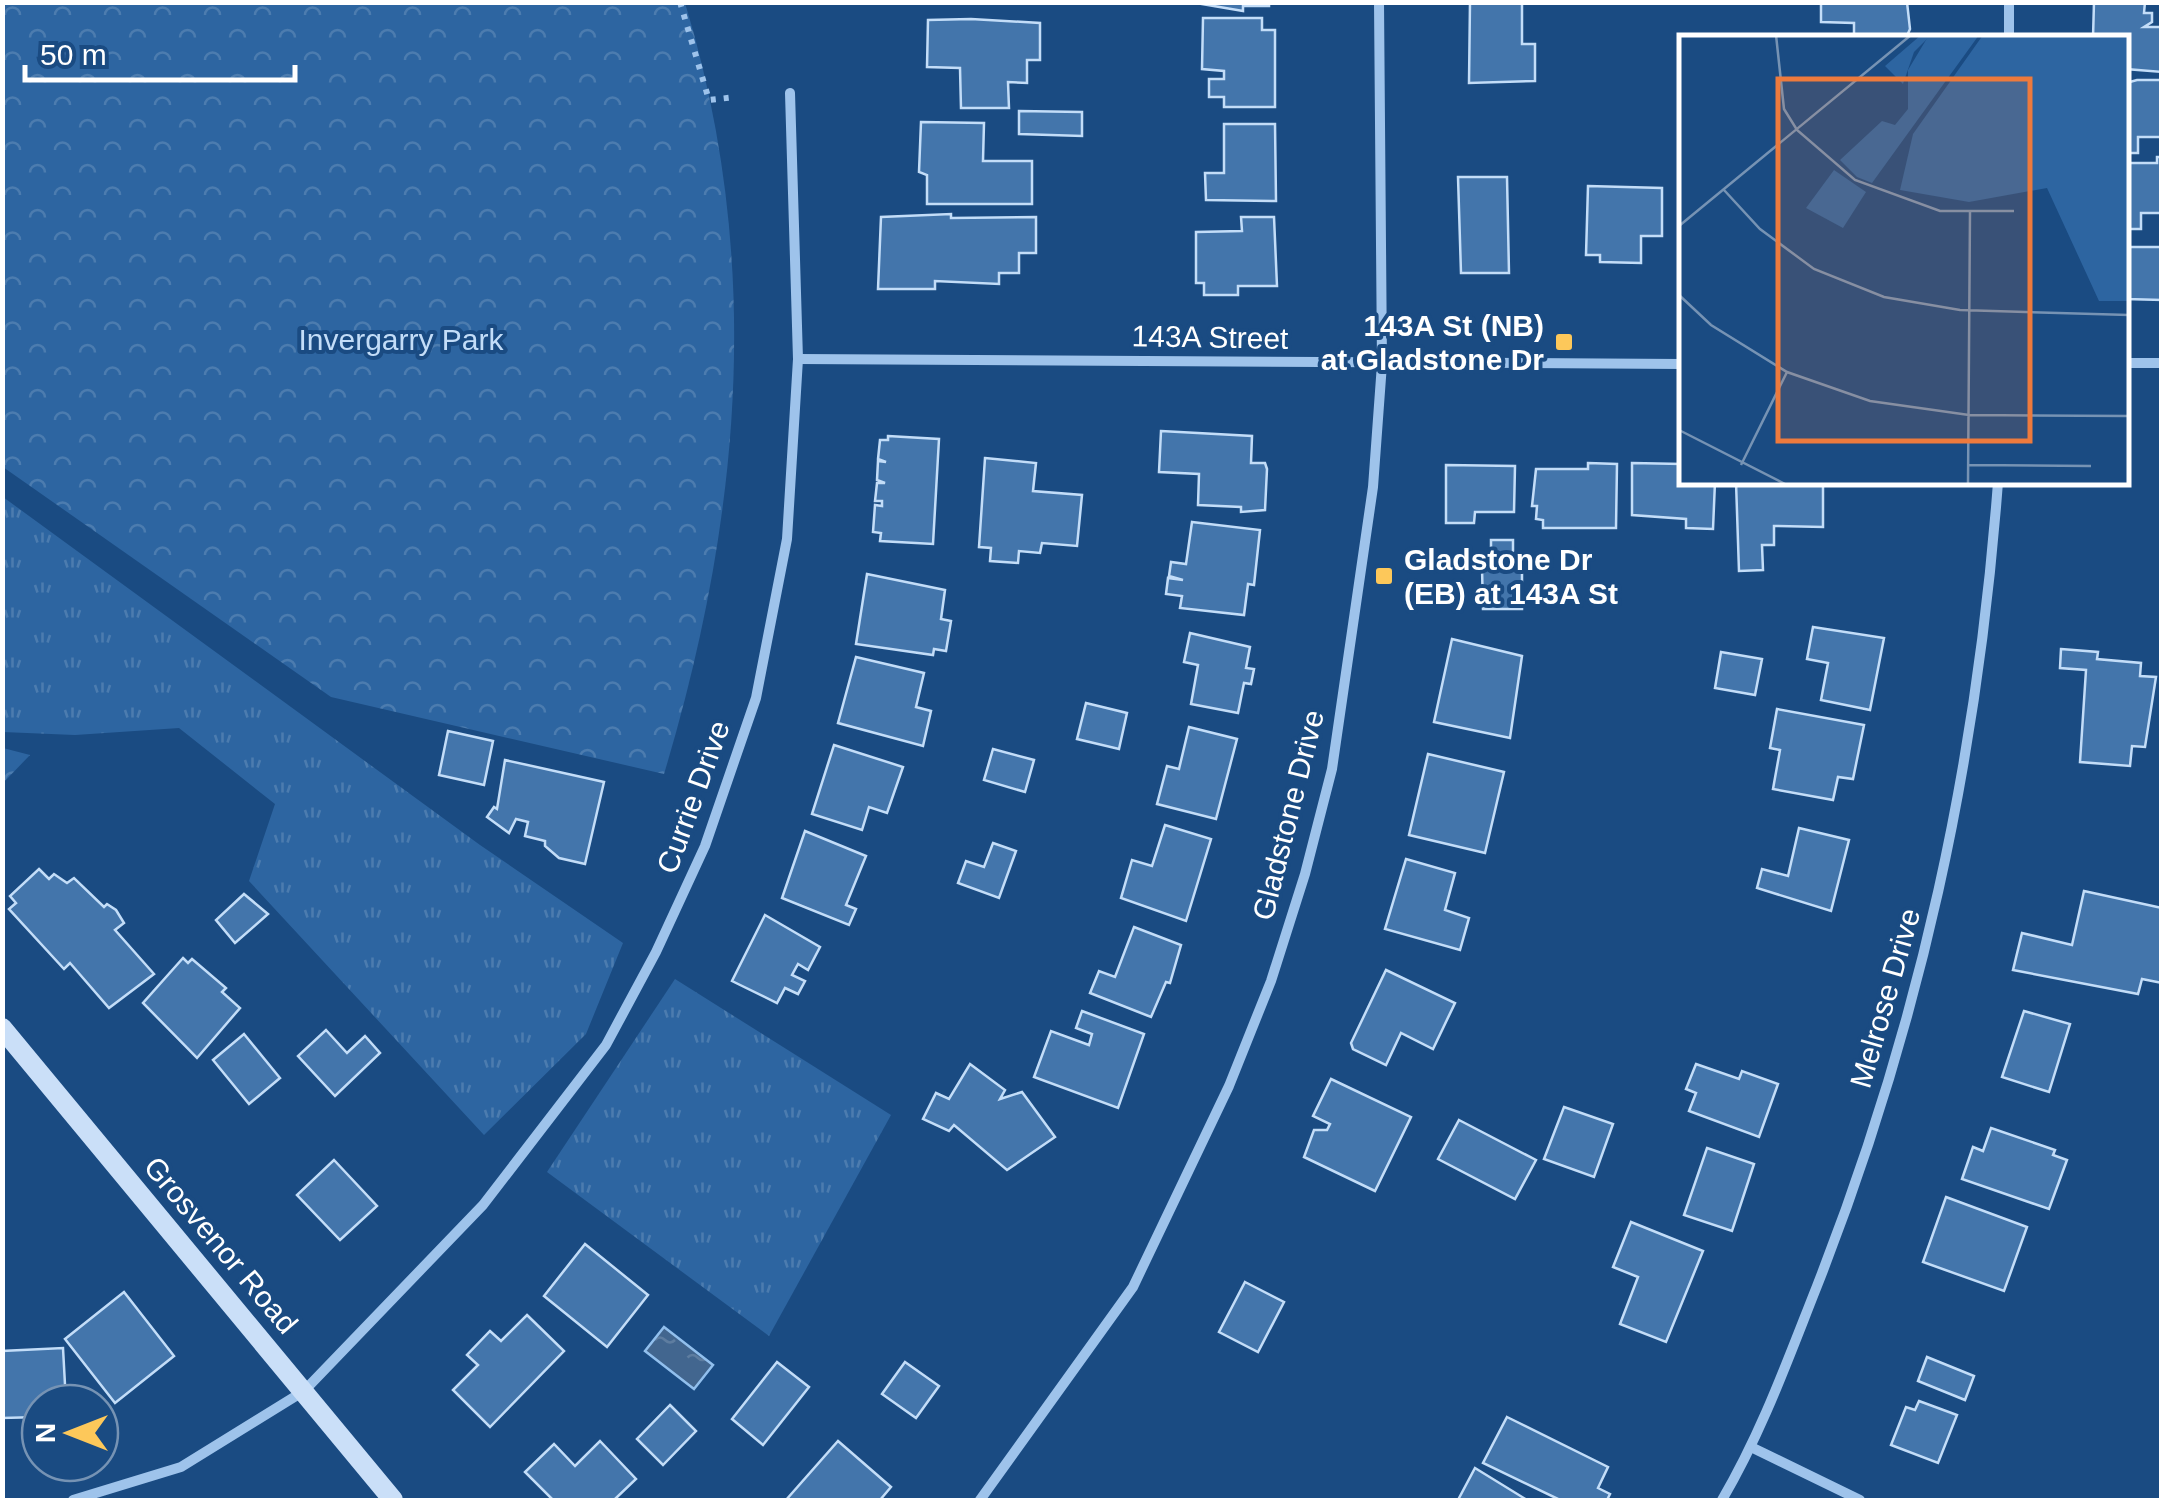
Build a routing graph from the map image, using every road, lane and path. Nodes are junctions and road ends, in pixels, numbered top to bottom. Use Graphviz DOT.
graph roads {
  1 [pos="680,2"];
  2 [pos="1379,2"];
  3 [pos="2009,2"];
  4 [pos="2009,35"];
  5 [pos="790,93"];
  6 [pos="736,98"];
  7 [pos="798,359"];
  8 [pos="2129,363"];
  9 [pos="2162,363"];
  10 [pos="1382,364"];
  11 [pos="1679,364"];
  12 [pos="1998,485"];
  13 [pos="2,1028"];
  14 [pos="304,1391"];
  15 [pos="1752,1448"];
  16 [pos="73,1500"];
  17 [pos="393,1500"];
  18 [pos="980,1500"];
  19 [pos="1722,1500"];
  20 [pos="1860,1500"];
  1 -- 6 [label="path"];
  2 -- 10 [label="street, Gladstone Drive"];
  3 -- 4 [label="street"];
  5 -- 7 [label="street, Currie Drive"];
  7 -- 10 [label="street, 143A Street"];
  7 -- 14 [label="street, Currie Drive"];
  8 -- 9 [label="street"];
  10 -- 11 [label="street, 143A Street"];
  10 -- 18 [label="street, Gladstone Drive"];
  12 -- 15 [label="street, Melrose Drive"];
  13 -- 14 [label="street, Grosvenor Road"];
  14 -- 16 [label="street, Currie Drive"];
  14 -- 17 [label="street, Grosvenor Road"];
  15 -- 19 [label="street, Melrose Drive"];
  15 -- 20 [label="street"];
}
